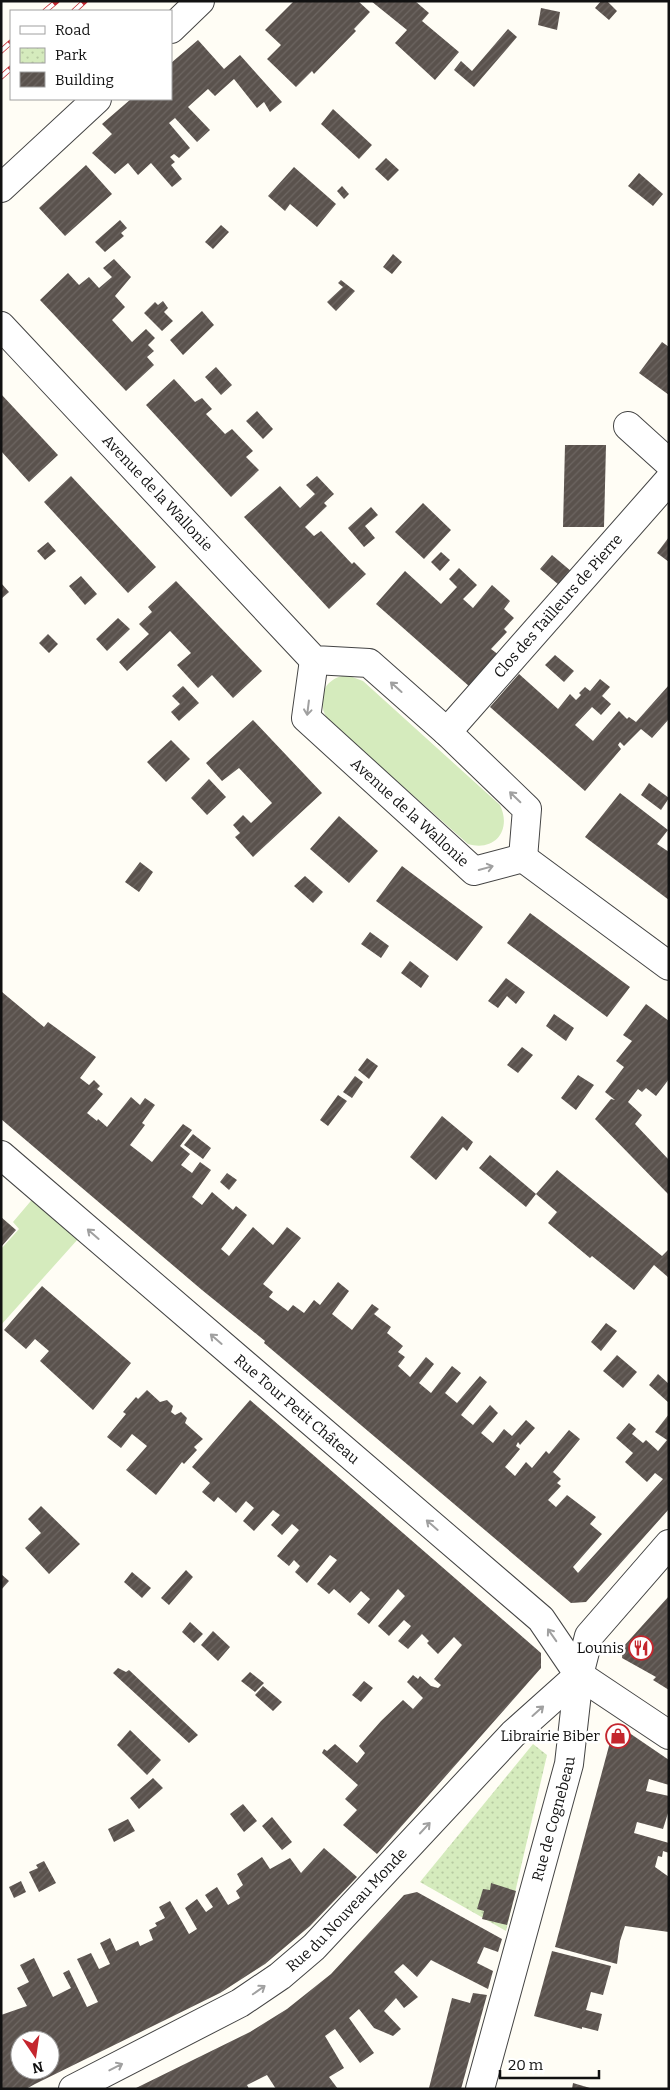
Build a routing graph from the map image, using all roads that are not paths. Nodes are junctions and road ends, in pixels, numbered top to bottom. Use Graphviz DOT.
graph roads {
  1 [pos="200,1"];
  2 [pos="172,28"];
  3 [pos="96,100"];
  4 [pos="1,188"];
  5 [pos="1,326"];
  6 [pos="628,426"];
  7 [pos="669,463"];
  8 [pos="669,480"];
  9 [pos="314,660"];
  10 [pos="447,732"];
  11 [pos="523,858"];
  12 [pos="669,966"];
  13 [pos="1,1155"];
  14 [pos="669,1544"];
  15 [pos="579,1675"];
  16 [pos="669,1735"];
  17 [pos="73,2089"];
  18 [pos="480,2089"];
  1 -- 2 [label="street"];
  3 -- 4 [label="street"];
  5 -- 9 [label="street, Avenue de la Wallonie"];
  6 -- 7 [label="street"];
  8 -- 10 [label="street, Clos des Tailleurs de Pierre"];
  10 -- 9 [label="street, one-way"];
  9 -- 11 [label="street, Avenue de la Wallonie, one-way"];
  11 -- 10 [label="street, one-way"];
  11 -- 12 [label="street"];
  15 -- 13 [label="street, Rue Tour Petit Château, one-way"];
  14 -- 15 [label="street, Rue de Cognebeau"];
  15 -- 16 [label="street"];
  17 -- 15 [label="street, Rue du Nouveau Monde, one-way"];
  15 -- 18 [label="street, Rue de Cognebeau"];
}
